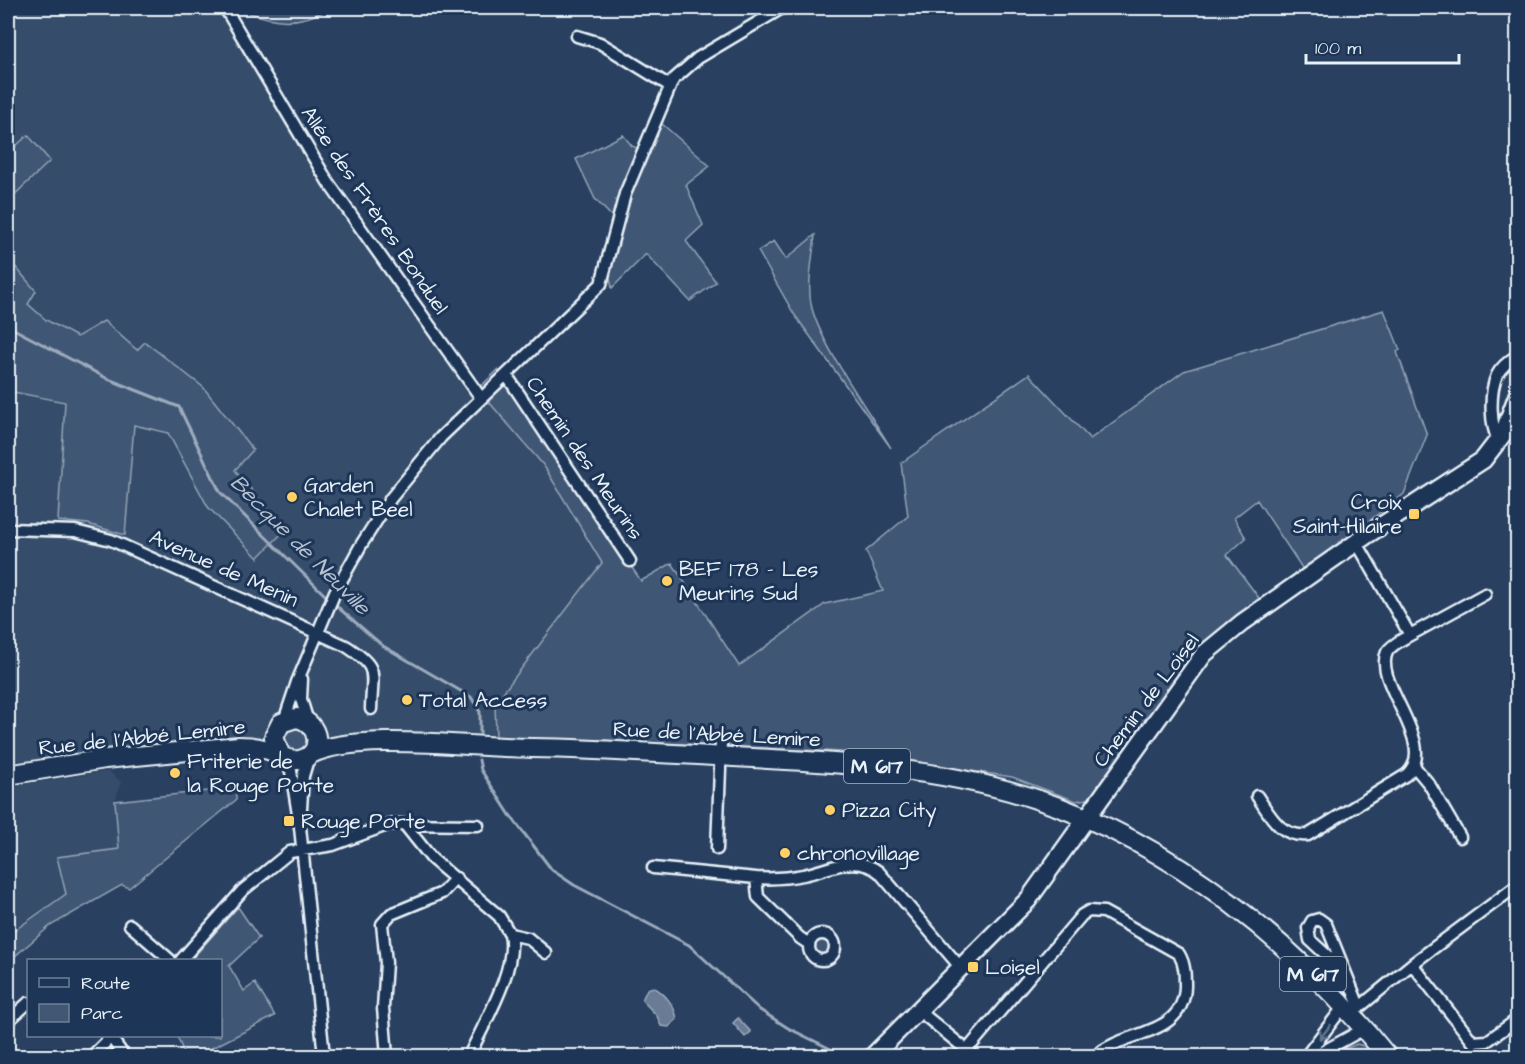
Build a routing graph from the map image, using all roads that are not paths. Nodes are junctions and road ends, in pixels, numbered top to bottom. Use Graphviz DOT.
graph roads {
  1 [pos="225,8"];
  2 [pos="782,8"];
  3 [pos="577,36"];
  4 [pos="670,86"];
  5 [pos="1518,355"];
  6 [pos="507,376"];
  7 [pos="1518,394"];
  8 [pos="482,399"];
  9 [pos="1499,442"];
  10 [pos="8,529"];
  11 [pos="1357,543"];
  12 [pos="630,561"];
  13 [pos="1485,594"];
  14 [pos="318,632"];
  15 [pos="1410,635"];
  16 [pos="304,667"];
  17 [pos="371,709"];
  18 [pos="280,725"];
  19 [pos="311,725"];
  20 [pos="366,743"];
  21 [pos="721,754"];
  22 [pos="310,755"];
  23 [pos="283,756"];
  24 [pos="8,765"];
  25 [pos="1414,766"];
  26 [pos="8,775"];
  27 [pos="1257,795"];
  28 [pos="1084,823"];
  29 [pos="405,825"];
  30 [pos="478,825"];
  31 [pos="300,827"];
  32 [pos="1460,837"];
  33 [pos="302,849"];
  34 [pos="717,849"];
  35 [pos="653,868"];
  36 [pos="456,878"];
  37 [pos="756,878"];
  38 [pos="1518,885"];
  39 [pos="130,925"];
  40 [pos="510,934"];
  41 [pos="809,944"];
  42 [pos="546,953"];
  43 [pos="169,959"];
  44 [pos="182,959"];
  45 [pos="1412,964"];
  46 [pos="961,968"];
  47 [pos="1344,971"];
  48 [pos="27,1004"];
  49 [pos="1352,1009"];
  50 [pos="918,1010"];
  51 [pos="1518,1019"];
  52 [pos="8,1021"];
  53 [pos="1364,1029"];
  54 [pos="110,1037"];
  55 [pos="112,1037"];
  56 [pos="971,1053"];
  57 [pos="1320,1055"];
  58 [pos="92,1056"];
  59 [pos="124,1056"];
  60 [pos="324,1056"];
  61 [pos="387,1056"];
  62 [pos="469,1056"];
  63 [pos="873,1056"];
  64 [pos="1096,1056"];
  65 [pos="1306,1056"];
  66 [pos="1388,1056"];
  1 -- 8 [label="street, Allée des Frères Bonduel"];
  2 -- 4 [label="street, Chemin des Meurins"];
  3 -- 4 [label="street"];
  4 -- 6 [label="street, Chemin des Meurins"];
  5 -- 9 [label="street"];
  6 -- 8 [label="street, Chemin des Meurins"];
  6 -- 12 [label="street, Chemin des Meurins"];
  7 -- 9 [label="street, Chemin de Loisel"];
  8 -- 14 [label="street, Chemin des Meurins"];
  9 -- 11 [label="street, Chemin de Loisel"];
  10 -- 14 [label="street, Avenue de Menin"];
  11 -- 15 [label="street"];
  11 -- 28 [label="street, Chemin de Loisel"];
  13 -- 15 [label="street"];
  14 -- 16 [label="street, Chemin des Meurins"];
  14 -- 17 [label="street, Avenue de Menin"];
  15 -- 25 [label="street"];
  16 -- 18 [label="street, Chemin des Meurins"];
  16 -- 19 [label="street, Chemin des Meurins"];
  18 -- 19 [label="main road, Rue de l'Abbé Lemire"];
  18 -- 23 [label="main road, Rue de l'Abbé Lemire"];
  18 -- 24 [label="main road, Rue de l'Abbé Lemire"];
  19 -- 20 [label="main road, Rue de l'Abbé Lemire / M 617"];
  19 -- 22 [label="main road"];
  20 -- 21 [label="main road, Rue de l'Abbé Lemire / M 617"];
  20 -- 22 [label="main road, Rue de l'Abbé Lemire / M 617"];
  21 -- 28 [label="main road, Rue de l'Abbé Lemire / M 617"];
  21 -- 34 [label="street"];
  22 -- 23 [label="main road, Rue de l'Abbé Lemire"];
  22 -- 31 [label="street"];
  23 -- 26 [label="main road, Rue de l'Abbé Lemire"];
  23 -- 31 [label="street"];
  25 -- 27 [label="street"];
  25 -- 32 [label="street"];
  28 -- 46 [label="street, Chemin de Loisel"];
  28 -- 49 [label="main road, Rue de l'Abbé Lemire / M 617"];
  29 -- 30 [label="street"];
  29 -- 33 [label="street"];
  29 -- 36 [label="street"];
  31 -- 33 [label="street"];
  33 -- 44 [label="street"];
  33 -- 60 [label="street"];
  35 -- 37 [label="street"];
  36 -- 40 [label="street"];
  36 -- 61 [label="street"];
  37 -- 41 [label="street"];
  37 -- 46 [label="street"];
  38 -- 45 [label="street"];
  39 -- 43 [label="street"];
  40 -- 42 [label="street"];
  40 -- 62 [label="street"];
  45 -- 49 [label="street"];
  45 -- 51 [label="street"];
  46 -- 50 [label="street, Chemin de Loisel"];
  47 -- 47 [label="street"];
  47 -- 49 [label="street"];
  48 -- 52 [label="street"];
  49 -- 53 [label="main road, Rue de l'Abbé Lemire / M 617"];
  49 -- 65 [label="street, one-way"];
  50 -- 56 [label="street"];
  50 -- 63 [label="street, Chemin de Loisel"];
  53 -- 57 [label="street"];
  53 -- 66 [label="main road, Rue de l'Abbé Lemire / M 617"];
  54 -- 58 [label="street"];
  55 -- 59 [label="street"];
  56 -- 64 [label="street"];
}
